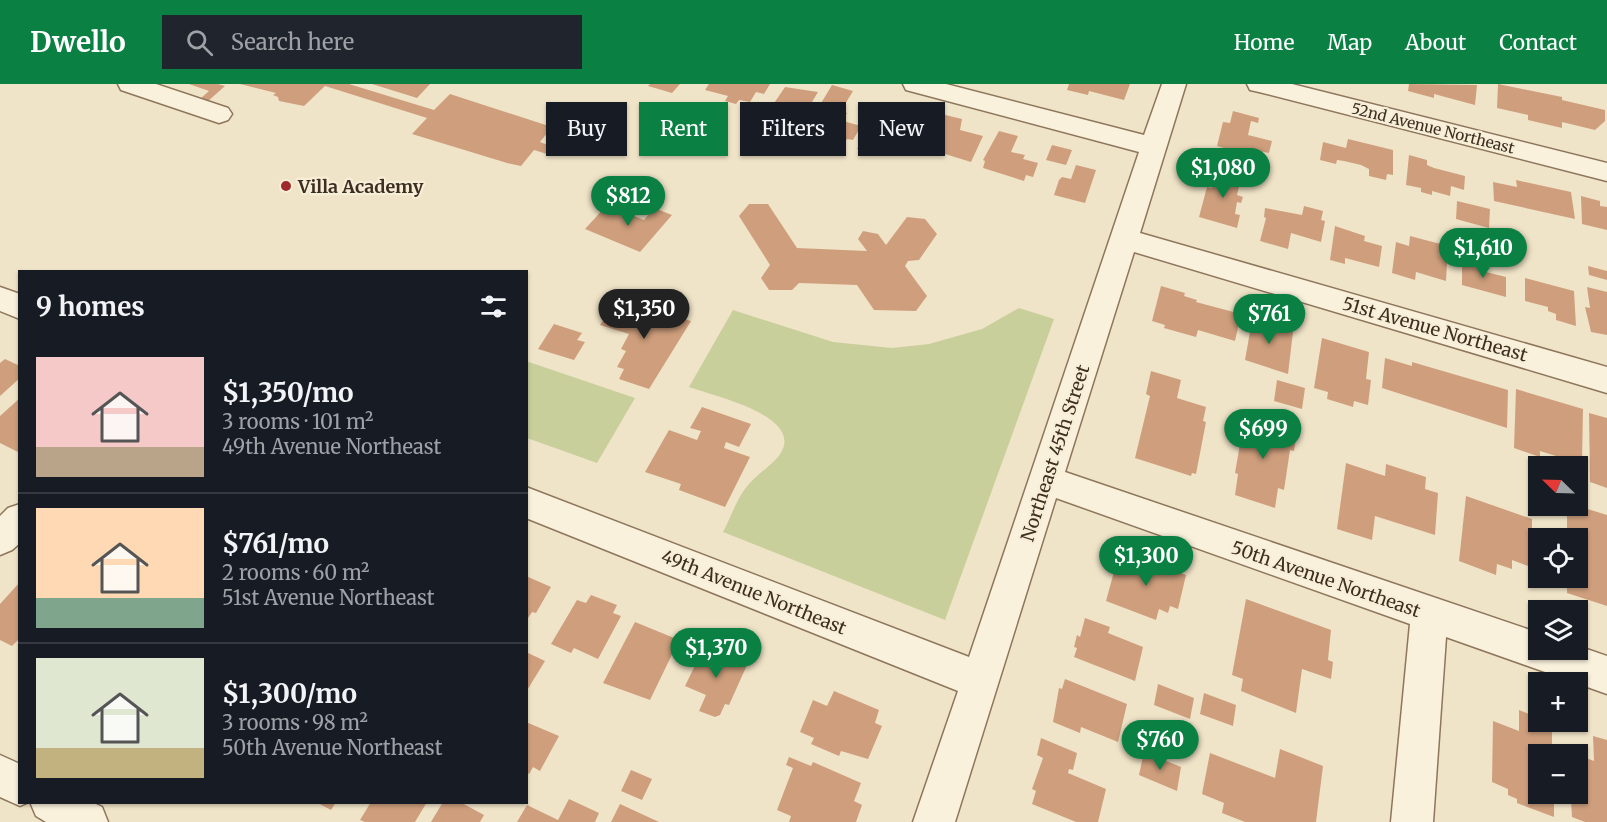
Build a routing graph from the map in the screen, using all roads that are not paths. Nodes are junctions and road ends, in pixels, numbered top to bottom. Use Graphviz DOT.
graph roads {
  1 [pos="130,84"];
  2 [pos="915,84"];
  3 [pos="1174,84"];
  4 [pos="1259,84"];
  5 [pos="219,114"];
  6 [pos="1154,147"];
  7 [pos="1607,172"];
  8 [pos="1124,238"];
  9 [pos="0,299"];
  10 [pos="18,306"];
  11 [pos="1607,380"];
  12 [pos="1046,480"];
  13 [pos="528,503"];
  14 [pos="18,521"];
  15 [pos="0,539"];
  16 [pos="1429,615"];
  17 [pos="1607,675"];
  18 [pos="981,681"];
  19 [pos="0,776"];
  20 [pos="18,785"];
  21 [pos="54,804"];
  22 [pos="87,822"];
  23 [pos="934,822"];
  24 [pos="1413,822"];
  1 -- 5 [label="street"];
  2 -- 6 [label="street"];
  3 -- 6 [label="street, Northeast 45th Street"];
  4 -- 7 [label="street, 52nd Avenue Northeast"];
  6 -- 8 [label="street, Northeast 45th Street"];
  8 -- 11 [label="street, 51st Avenue Northeast"];
  8 -- 12 [label="street, Northeast 45th Street"];
  9 -- 10 [label="street"];
  12 -- 16 [label="street, 50th Avenue Northeast"];
  12 -- 18 [label="street, Northeast 45th Street"];
  13 -- 18 [label="street, 49th Avenue Northeast"];
  14 -- 15 [label="street"];
  16 -- 17 [label="street, 50th Avenue Northeast"];
  16 -- 24 [label="street"];
  18 -- 23 [label="street, Northeast 45th Street"];
  19 -- 20 [label="street"];
  21 -- 22 [label="street"];
}
